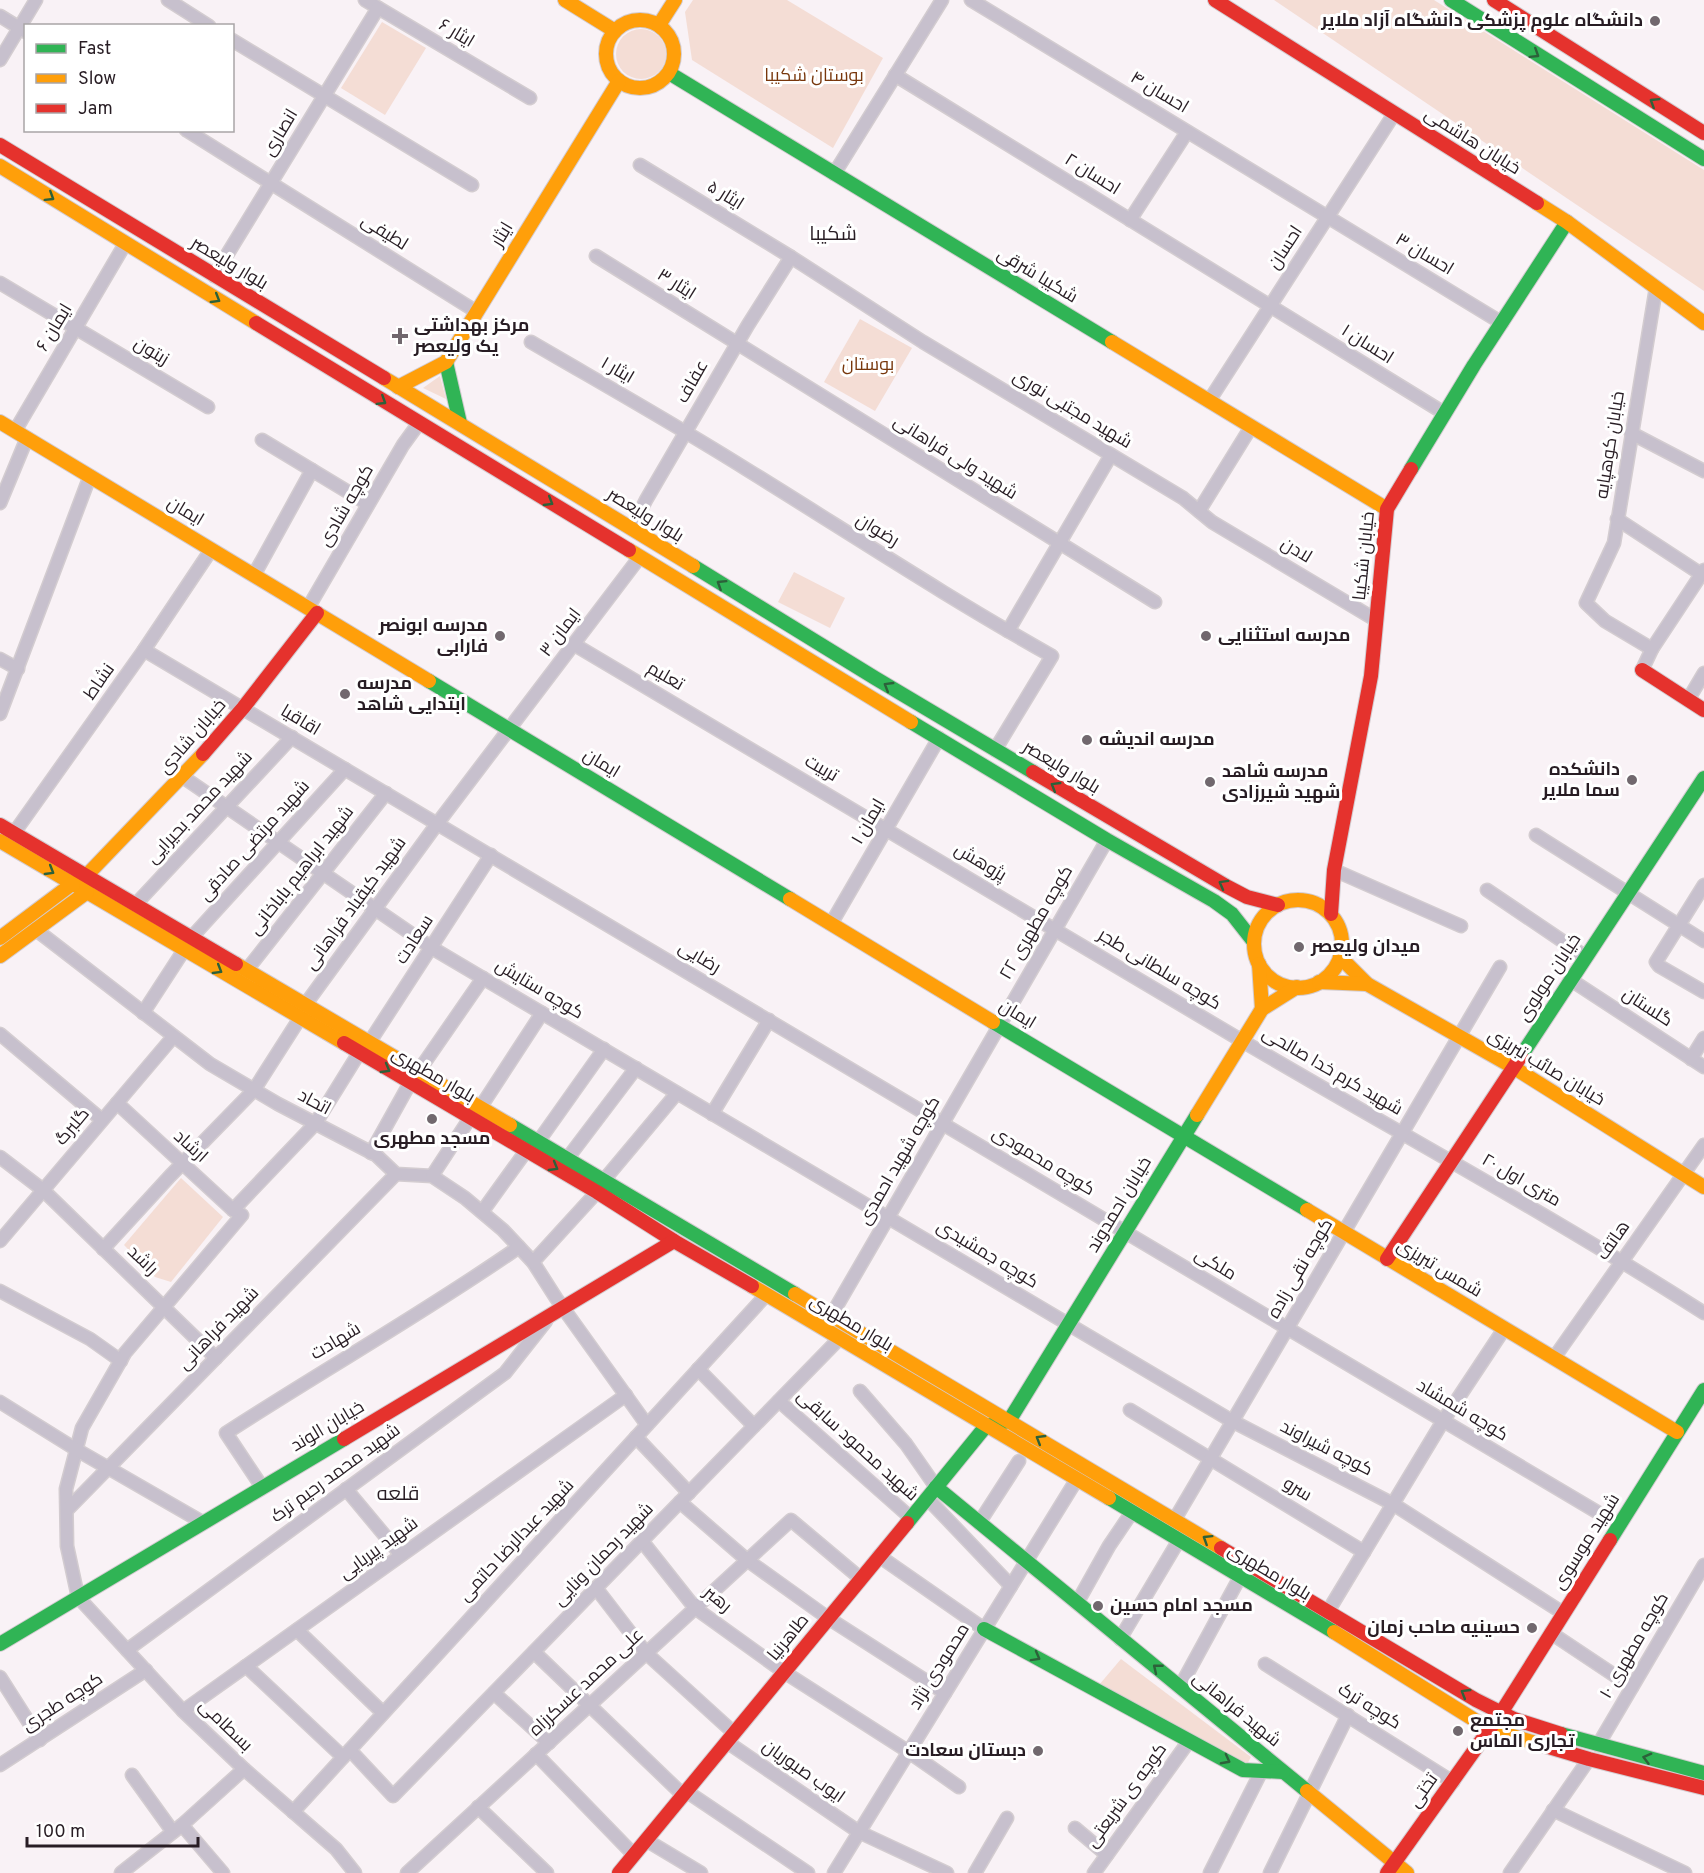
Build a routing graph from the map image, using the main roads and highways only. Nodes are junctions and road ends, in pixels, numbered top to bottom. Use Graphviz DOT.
graph roads {
  1 [pos="565,0"];
  2 [pos="675,0"];
  3 [pos="1215,0"];
  4 [pos="1450,0"];
  5 [pos="1494,0"];
  6 [pos="659,25"];
  7 [pos="615,31"];
  8 [pos="669,73"];
  9 [pos="619,81"];
  10 [pos="1704,133"];
  11 [pos="0,145"];
  12 [pos="1704,159"];
  13 [pos="0,166"];
  14 [pos="1567,222"];
  15 [pos="1704,323"];
  16 [pos="446,362"];
  17 [pos="398,387"];
  18 [pos="0,422"];
  19 [pos="460,423"];
  20 [pos="1387,509"];
  21 [pos="632,528"];
  22 [pos="639,558"];
  23 [pos="312,611"];
  24 [pos="1642,670"];
  25 [pos="1704,710"];
  26 [pos="1704,778"];
  27 [pos="0,825"];
  28 [pos="0,841"];
  29 [pos="1334,870"];
  30 [pos="86,876"];
  31 [pos="72,884"];
  32 [pos="87,892"];
  33 [pos="1311,902"];
  34 [pos="1278,905"];
  35 [pos="1331,914"];
  36 [pos="0,938"];
  37 [pos="1254,942"];
  38 [pos="188,944"];
  39 [pos="0,956"];
  40 [pos="1340,957"];
  41 [pos="1259,964"];
  42 [pos="1319,982"];
  43 [pos="1367,984"];
  44 [pos="1297,987"];
  45 [pos="1262,1009"];
  46 [pos="302,1012"];
  47 [pos="1513,1068"];
  48 [pos="475,1113"];
  49 [pos="1183,1136"];
  50 [pos="600,1186"];
  51 [pos="1704,1187"];
  52 [pos="674,1241"];
  53 [pos="1387,1258"];
  54 [pos="1704,1390"];
  55 [pos="1009,1421"];
  56 [pos="986,1426"];
  57 [pos="1677,1432"];
  58 [pos="932,1492"];
  59 [pos="984,1629"];
  60 [pos="0,1644"];
  61 [pos="1501,1713"];
  62 [pos="1489,1729"];
  63 [pos="1283,1772"];
  64 [pos="1704,1773"];
  65 [pos="1704,1788"];
  66 [pos="1391,1868"];
  67 [pos="619,1873"];
  68 [pos="1407,1873"];
  1 -- 7 [label="main road"];
  2 -- 6 [label="main road"];
  3 -- 14 [label="main road, خیابان هاشمی"];
  4 -- 12 [label="main road, one-way"];
  10 -- 5 [label="main road, one-way"];
  6 -- 7 [label="main road"];
  6 -- 8 [label="main road"];
  7 -- 9 [label="main road"];
  8 -- 9 [label="main road"];
  8 -- 20 [label="main road, شکیبا شرقی"];
  9 -- 16 [label="main road, ایثار"];
  11 -- 17 [label="main road, بلوار ولیعصر"];
  13 -- 22 [label="main road, بلوار ولیعصر, one-way"];
  14 -- 15 [label="main road, خیابان هاشمی"];
  14 -- 20 [label="main road, خیابان شکیبا"];
  16 -- 17 [label="main road"];
  16 -- 19 [label="main road"];
  17 -- 19 [label="main road, بلوار ولیعصر"];
  18 -- 23 [label="main road, ایمان"];
  19 -- 21 [label="main road, بلوار ولیعصر"];
  20 -- 29 [label="main road, خیابان شکیبا"];
  21 -- 22 [label="main road"];
  34 -- 21 [label="main road, بلوار ولیعصر, one-way"];
  22 -- 37 [label="main road, بلوار ولیعصر"];
  23 -- 30 [label="main road, خیابان شادی"];
  23 -- 49 [label="main road, ایمان"];
  24 -- 25 [label="main road"];
  26 -- 47 [label="main road, خیابان مولوی"];
  27 -- 30 [label="main road, بلوار مطهری"];
  28 -- 31 [label="main road, بلوار مطهری, one-way"];
  29 -- 33 [label="main road"];
  29 -- 35 [label="main road"];
  30 -- 31 [label="main road, خیابان شادی"];
  30 -- 32 [label="main road"];
  30 -- 38 [label="main road, بلوار مطهری"];
  31 -- 32 [label="main road, بلوار مطهری"];
  31 -- 36 [label="main road, خیابان شادی"];
  32 -- 38 [label="main road, بلوار مطهری"];
  32 -- 39 [label="main road"];
  33 -- 34 [label="main road"];
  33 -- 35 [label="main road"];
  34 -- 37 [label="main road"];
  35 -- 40 [label="main road"];
  37 -- 41 [label="main road"];
  38 -- 46 [label="main road, بلوار مطهری, one-way"];
  38 -- 46 [label="main road, بلوار مطهری"];
  40 -- 42 [label="main road"];
  40 -- 43 [label="main road"];
  41 -- 44 [label="main road"];
  41 -- 45 [label="main road"];
  42 -- 43 [label="main road"];
  42 -- 44 [label="main road"];
  43 -- 47 [label="main road, خیابان صائب تبریزی"];
  44 -- 45 [label="main road"];
  45 -- 49 [label="main road, خیابان احمدوند"];
  46 -- 48 [label="main road, بلوار مطهری"];
  47 -- 51 [label="main road, خیابان صائب تبریزی"];
  47 -- 53 [label="main road, خیابان مولوی"];
  48 -- 50 [label="main road, بلوار مطهری, one-way"];
  48 -- 50 [label="main road, بلوار مطهری"];
  49 -- 53 [label="main road, شمس تبریزی"];
  49 -- 55 [label="main road, خیابان احمدوند"];
  50 -- 52 [label="main road, بلوار مطهری"];
  50 -- 55 [label="main road, بلوار مطهری"];
  52 -- 56 [label="main road, بلوار مطهری"];
  52 -- 60 [label="main road, خیابان الوند"];
  53 -- 57 [label="main road, شمس تبریزی"];
  54 -- 57 [label="main road, شهید موسوی"];
  55 -- 56 [label="main road"];
  61 -- 55 [label="main road, بلوار مطهری, one-way"];
  56 -- 58 [label="main road, طاهرنیا"];
  56 -- 62 [label="main road, بلوار مطهری"];
  57 -- 61 [label="main road, شهید موسوی"];
  63 -- 58 [label="main road, شهید فراهانی, one-way"];
  58 -- 67 [label="main road, طاهرنیا"];
  59 -- 63 [label="main road, شهید فراهانی, one-way"];
  61 -- 62 [label="main road, تختی"];
  64 -- 61 [label="main road, بلوار مطهری, one-way"];
  62 -- 65 [label="main road, بلوار مطهری"];
  62 -- 66 [label="main road, تختی"];
  63 -- 66 [label="main road"];
  66 -- 68 [label="main road"];
}
